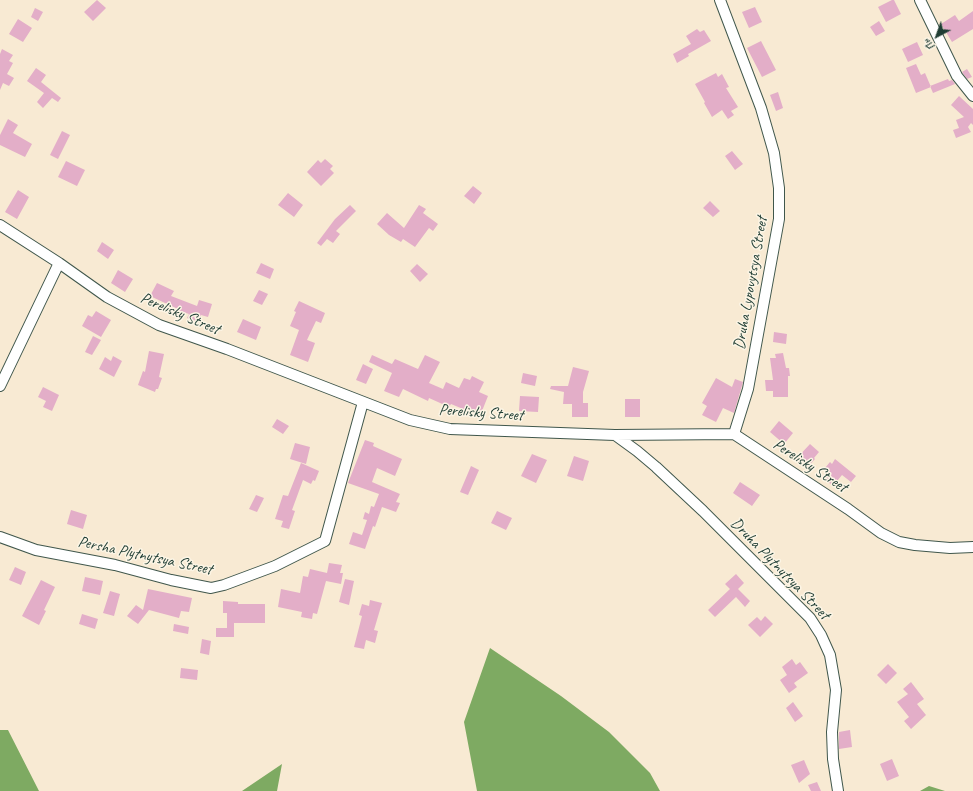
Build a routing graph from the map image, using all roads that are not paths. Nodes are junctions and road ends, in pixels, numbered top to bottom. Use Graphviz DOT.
graph roads {
  1 [pos="720,0"];
  2 [pos="920,0"];
  3 [pos="973,96"];
  4 [pos="0,225"];
  5 [pos="59,263"];
  6 [pos="0,386"];
  7 [pos="363,402"];
  8 [pos="734,434"];
  9 [pos="615,435"];
  10 [pos="0,537"];
  11 [pos="973,548"];
  12 [pos="838,791"];
  1 -- 8 [label="street, Druha Lypovytsya Street"];
  2 -- 3 [label="street"];
  4 -- 5 [label="street, Perelisky Street"];
  5 -- 6 [label="street"];
  5 -- 7 [label="street, Perelisky Street"];
  7 -- 9 [label="street, Perelisky Street"];
  7 -- 10 [label="street, Persha Plytnytsya Street"];
  8 -- 9 [label="street, Perelisky Street"];
  8 -- 11 [label="street, Perelisky Street"];
  9 -- 12 [label="street, Druha Plytnytsya Street"];
}
